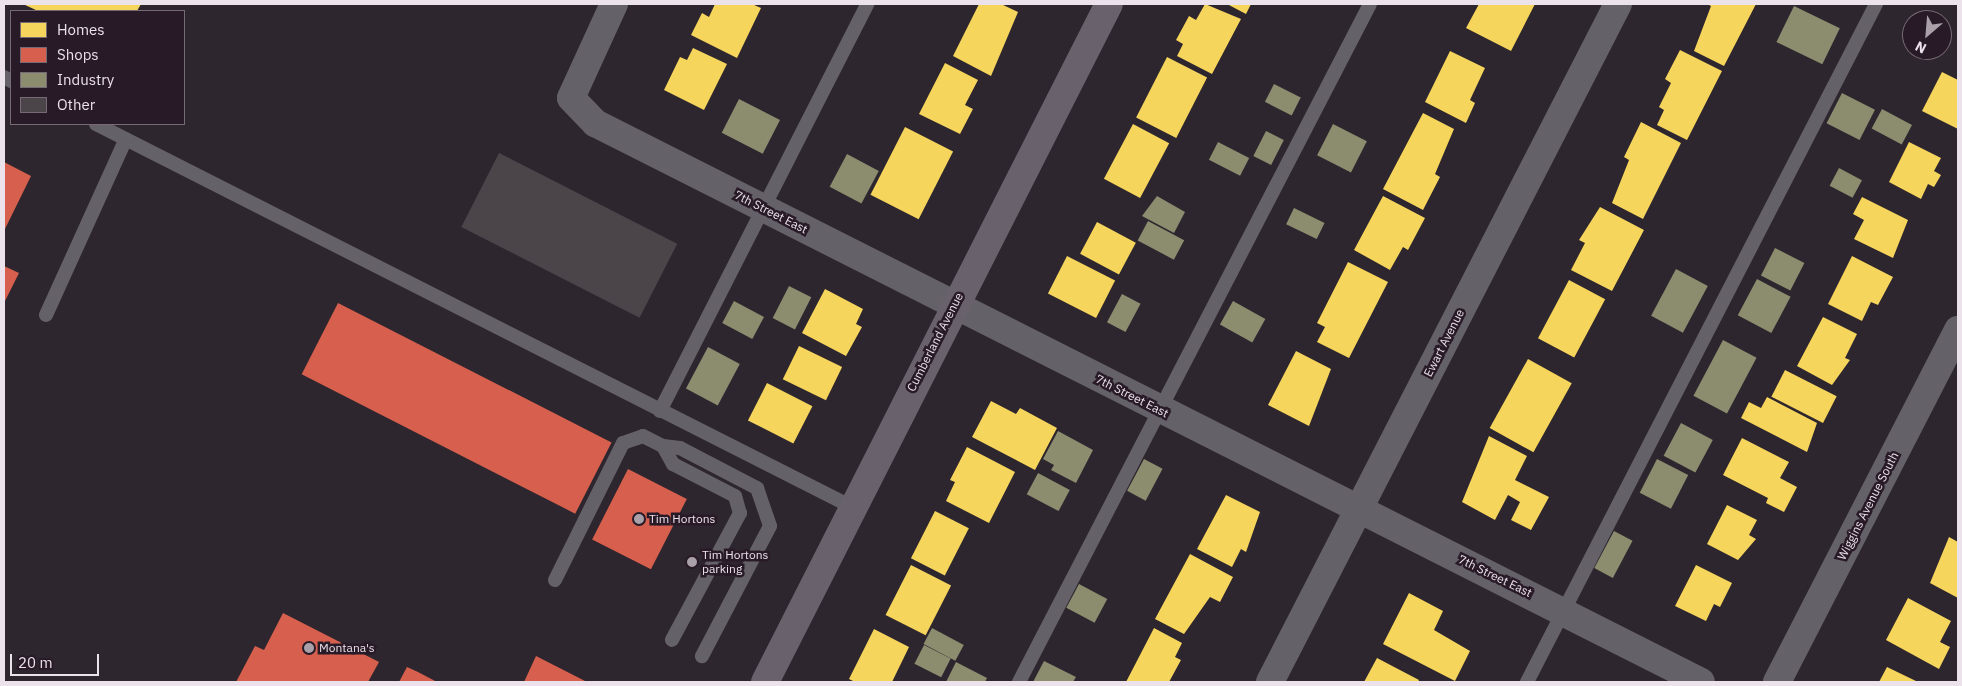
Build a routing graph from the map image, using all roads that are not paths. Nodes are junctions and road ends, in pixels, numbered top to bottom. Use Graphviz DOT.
graph roads {
  1 [pos="614,4"];
  2 [pos="867,4"];
  3 [pos="1109,4"];
  4 [pos="1370,4"];
  5 [pos="1618,4"];
  6 [pos="1876,4"];
  7 [pos="98,125"];
  8 [pos="126,139"];
  9 [pos="763,207"];
  10 [pos="953,305"];
  11 [pos="46,315"];
  12 [pos="1958,330"];
  13 [pos="660,411"];
  14 [pos="1161,411"];
  15 [pos="662,446"];
  16 [pos="852,508"];
  17 [pos="1357,510"];
  18 [pos="555,580"];
  19 [pos="1564,610"];
  20 [pos="672,640"];
  21 [pos="702,656"];
  22 [pos="765,682"];
  23 [pos="1019,682"];
  24 [pos="1270,682"];
  25 [pos="1527,682"];
  26 [pos="1701,682"];
  27 [pos="1777,682"];
  1 -- 9 [label="street, 7th Street East"];
  2 -- 9 [label="lane"];
  3 -- 10 [label="main road, Cumberland Avenue"];
  4 -- 14 [label="lane"];
  5 -- 17 [label="street, Ewart Avenue"];
  6 -- 19 [label="lane"];
  7 -- 8 [label="lane"];
  8 -- 11 [label="lane"];
  8 -- 13 [label="lane"];
  9 -- 10 [label="street, 7th Street East"];
  9 -- 13 [label="lane"];
  10 -- 14 [label="street, 7th Street East"];
  10 -- 16 [label="main road, Cumberland Avenue"];
  12 -- 27 [label="street, Wiggins Avenue South"];
  13 -- 16 [label="lane"];
  14 -- 17 [label="street, 7th Street East"];
  14 -- 23 [label="lane"];
  15 -- 18 [label="lane"];
  15 -- 20 [label="lane"];
  15 -- 21 [label="lane"];
  16 -- 22 [label="main road, Cumberland Avenue"];
  17 -- 19 [label="street, 7th Street East"];
  17 -- 24 [label="street, Ewart Avenue"];
  19 -- 25 [label="lane"];
  19 -- 26 [label="street, 7th Street East"];
}
